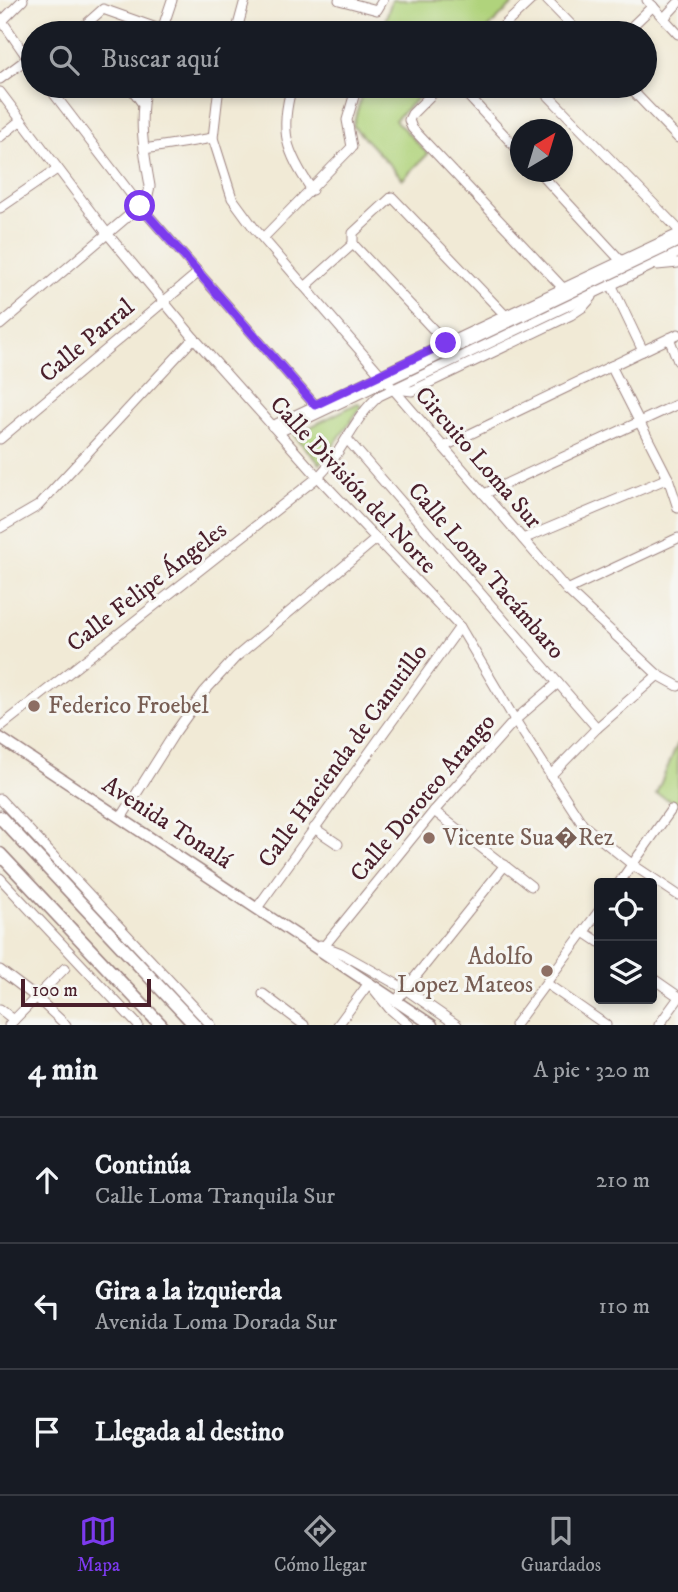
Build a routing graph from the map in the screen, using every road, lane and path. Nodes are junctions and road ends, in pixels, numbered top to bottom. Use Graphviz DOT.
graph roads {
  1 [pos="23,0"];
  2 [pos="172,0"];
  3 [pos="245,0"];
  4 [pos="339,0"];
  5 [pos="383,0"];
  6 [pos="531,0"];
  7 [pos="547,0"];
  8 [pos="650,3"];
  9 [pos="678,3"];
  10 [pos="664,18"];
  11 [pos="1,20"];
  12 [pos="93,21"];
  13 [pos="134,21"];
  14 [pos="165,21"];
  15 [pos="239,21"];
  16 [pos="509,21"];
  17 [pos="567,21"];
  18 [pos="635,21"];
  19 [pos="678,34"];
  20 [pos="21,49"];
  21 [pos="21,67"];
  22 [pos="0,79"];
  23 [pos="0,92"];
  24 [pos="57,98"];
  25 [pos="138,98"];
  26 [pos="143,98"];
  27 [pos="218,98"];
  28 [pos="289,98"];
  29 [pos="353,98"];
  30 [pos="428,98"];
  31 [pos="470,98"];
  32 [pos="551,98"];
  33 [pos="640,98"];
  34 [pos="142,103"];
  35 [pos="21,120"];
  36 [pos="0,137"];
  37 [pos="213,138"];
  38 [pos="678,138"];
  39 [pos="510,141"];
  40 [pos="144,149"];
  41 [pos="57,169"];
  42 [pos="548,182"];
  43 [pos="312,190"];
  44 [pos="140,206"];
  45 [pos="0,208"];
  46 [pos="678,231"];
  47 [pos="106,232"];
  48 [pos="263,238"];
  49 [pos="352,241"];
  50 [pos="678,242"];
  51 [pos="678,253"];
  52 [pos="678,263"];
  53 [pos="624,264"];
  54 [pos="656,264"];
  55 [pos="199,272"];
  56 [pos="606,285"];
  57 [pos="306,287"];
  58 [pos="563,288"];
  59 [pos="164,302"];
  60 [pos="505,315"];
  61 [pos="0,325"];
  62 [pos="673,336"];
  63 [pos="194,338"];
  64 [pos="446,343"];
  65 [pos="644,351"];
  66 [pos="678,360"];
  67 [pos="611,366"];
  68 [pos="387,382"];
  69 [pos="678,404"];
  70 [pos="315,405"];
  71 [pos="641,422"];
  72 [pos="276,429"];
  73 [pos="0,439"];
  74 [pos="346,439"];
  75 [pos="443,447"];
  76 [pos="318,477"];
  77 [pos="668,478"];
  78 [pos="484,494"];
  79 [pos="678,508"];
  80 [pos="0,528"];
  81 [pos="678,538"];
  82 [pos="376,539"];
  83 [pos="523,540"];
  84 [pos="567,590"];
  85 [pos="460,627"];
  86 [pos="658,675"];
  87 [pos="558,683"];
  88 [pos="678,686"];
  89 [pos="514,720"];
  90 [pos="0,727"];
  91 [pos="597,729"];
  92 [pos="0,738"];
  93 [pos="550,776"];
  94 [pos="0,799"];
  95 [pos="671,810"];
  96 [pos="434,811"];
  97 [pos="0,817"];
  98 [pos="121,818"];
  99 [pos="314,828"];
  100 [pos="338,844"];
  101 [pos="0,854"];
  102 [pos="505,865"];
  103 [pos="633,865"];
  104 [pos="0,878"];
  105 [pos="623,878"];
  106 [pos="531,886"];
  107 [pos="678,895"];
  108 [pos="257,908"];
  109 [pos="594,918"];
  110 [pos="584,932"];
  111 [pos="598,941"];
  112 [pos="311,944"];
  113 [pos="325,945"];
  114 [pos="65,968"];
  115 [pos="0,970"];
  116 [pos="657,982"];
  117 [pos="369,983"];
  118 [pos="547,985"];
  119 [pos="405,989"];
  120 [pos="263,994"];
  121 [pos="37,998"];
  122 [pos="678,998"];
  123 [pos="396,1001"];
  124 [pos="0,1009"];
  125 [pos="11,1022"];
  126 [pos="66,1025"];
  127 [pos="138,1025"];
  128 [pos="161,1025"];
  129 [pos="195,1025"];
  130 [pos="211,1025"];
  131 [pos="304,1025"];
  132 [pos="338,1025"];
  133 [pos="409,1025"];
  134 [pos="432,1025"];
  135 [pos="457,1025"];
  136 [pos="515,1025"];
  137 [pos="606,1025"];
  138 [pos="659,1025"];
  1 -- 11 [label="street"];
  2 -- 14 [label="street"];
  3 -- 15 [label="street"];
  4 -- 5 [label="street"];
  6 -- 16 [label="street"];
  7 -- 17 [label="street"];
  8 -- 10 [label="street"];
  8 -- 18 [label="street"];
  9 -- 10 [label="street"];
  10 -- 19 [label="street"];
  11 -- 20 [label="street"];
  12 -- 13 [label="street"];
  21 -- 22 [label="street"];
  23 -- 35 [label="street, Calle División del Norte"];
  24 -- 44 [label="street"];
  25 -- 34 [label="street"];
  26 -- 34 [label="street"];
  27 -- 37 [label="street, Circuito Loma Sur"];
  28 -- 43 [label="street"];
  29 -- 43 [label="street"];
  30 -- 58 [label="street"];
  31 -- 39 [label="street"];
  32 -- 46 [label="street"];
  33 -- 38 [label="street"];
  34 -- 40 [label="street"];
  35 -- 36 [label="street"];
  35 -- 41 [label="street, Calle División del Norte"];
  37 -- 40 [label="street"];
  37 -- 48 [label="street, Circuito Loma Sur"];
  40 -- 44 [label="street"];
  41 -- 45 [label="street"];
  41 -- 47 [label="street, Calle División del Norte"];
  42 -- 53 [label="street"];
  43 -- 48 [label="street"];
  44 -- 47 [label="street"];
  44 -- 55 [label="street"];
  46 -- 53 [label="street"];
  47 -- 59 [label="street, Calle División del Norte"];
  47 -- 61 [label="street"];
  48 -- 57 [label="street, Circuito Loma Sur"];
  49 -- 57 [label="street"];
  49 -- 60 [label="street"];
  49 -- 64 [label="street"];
  50 -- 53 [label="street"];
  51 -- 54 [label="street"];
  52 -- 54 [label="street"];
  53 -- 56 [label="street"];
  53 -- 58 [label="street"];
  54 -- 56 [label="street"];
  55 -- 59 [label="street, Calle Parral"];
  55 -- 70 [label="street"];
  56 -- 65 [label="street"];
  56 -- 68 [label="street"];
  56 -- 68 [label="street"];
  57 -- 68 [label="street, Circuito Loma Sur"];
  58 -- 60 [label="street"];
  59 -- 63 [label="street, Calle División del Norte"];
  59 -- 73 [label="street, Calle Parral"];
  60 -- 64 [label="street"];
  62 -- 65 [label="street"];
  62 -- 66 [label="street"];
  63 -- 72 [label="street, Calle División del Norte"];
  63 -- 80 [label="street"];
  64 -- 68 [label="street"];
  65 -- 67 [label="street"];
  67 -- 71 [label="street"];
  67 -- 75 [label="street"];
  68 -- 70 [label="street"];
  68 -- 72 [label="street"];
  68 -- 74 [label="street, Calle Felipe Ángeles"];
  68 -- 75 [label="street, Circuito Loma Sur"];
  69 -- 71 [label="street"];
  70 -- 72 [label="street"];
  71 -- 77 [label="street"];
  71 -- 78 [label="street"];
  72 -- 76 [label="street, Calle División del Norte"];
  74 -- 76 [label="street, Calle Felipe Ángeles"];
  74 -- 87 [label="street, Calle Loma Tacámbaro"];
  75 -- 78 [label="street, Circuito Loma Sur"];
  76 -- 82 [label="street, Calle División del Norte"];
  76 -- 90 [label="street, Calle Felipe Ángeles"];
  77 -- 79 [label="street"];
  77 -- 83 [label="street"];
  78 -- 83 [label="street, Circuito Loma Sur"];
  81 -- 84 [label="street"];
  82 -- 85 [label="street, Calle División del Norte"];
  82 -- 98 [label="street"];
  83 -- 84 [label="street, Circuito Loma Sur"];
  84 -- 86 [label="street, Circuito Loma Sur"];
  85 -- 89 [label="street, Calle División del Norte"];
  85 -- 99 [label="street, Calle Hacienda de Canutillo"];
  86 -- 88 [label="street, Circuito Loma Sur"];
  86 -- 91 [label="street"];
  87 -- 89 [label="street, Calle Doroteo Arango"];
  87 -- 91 [label="street, Calle Loma Tacámbaro"];
  89 -- 93 [label="street, Calle División del Norte"];
  89 -- 96 [label="street, Calle Doroteo Arango"];
  91 -- 93 [label="street"];
  92 -- 98 [label="main road, Avenida Tonalá"];
  93 -- 103 [label="street, Calle División del Norte"];
  94 -- 130 [label="street"];
  95 -- 103 [label="street"];
  96 -- 102 [label="street"];
  96 -- 113 [label="street, Calle Doroteo Arango"];
  97 -- 129 [label="highway"];
  98 -- 108 [label="main road, Avenida Tonalá"];
  99 -- 100 [label="street"];
  99 -- 108 [label="street, Calle Hacienda de Canutillo"];
  101 -- 128 [label="highway"];
  102 -- 106 [label="street"];
  102 -- 119 [label="street"];
  103 -- 105 [label="street"];
  103 -- 107 [label="street, Calle División del Norte"];
  104 -- 127 [label="street"];
  108 -- 112 [label="main road, Avenida Tonalá"];
  109 -- 110 [label="street"];
  110 -- 111 [label="street"];
  110 -- 118 [label="street"];
  112 -- 113 [label="street, Avenida Tonalá"];
  112 -- 117 [label="main road, Avenida Tonalá"];
  113 -- 119 [label="street, Avenida Tonalá"];
  114 -- 121 [label="street"];
  115 -- 121 [label="street"];
  116 -- 122 [label="street"];
  117 -- 123 [label="main road, Avenida Tonalá"];
  117 -- 132 [label="street"];
  117 -- 133 [label="street, Avenida Tonalá"];
  118 -- 136 [label="street"];
  118 -- 137 [label="street"];
  119 -- 123 [label="street"];
  119 -- 135 [label="street, Avenida Tonalá"];
  120 -- 131 [label="street"];
  121 -- 125 [label="street"];
  121 -- 126 [label="street"];
  122 -- 138 [label="street"];
  123 -- 134 [label="main road, Avenida Tonalá"];
  124 -- 125 [label="street"];
}
